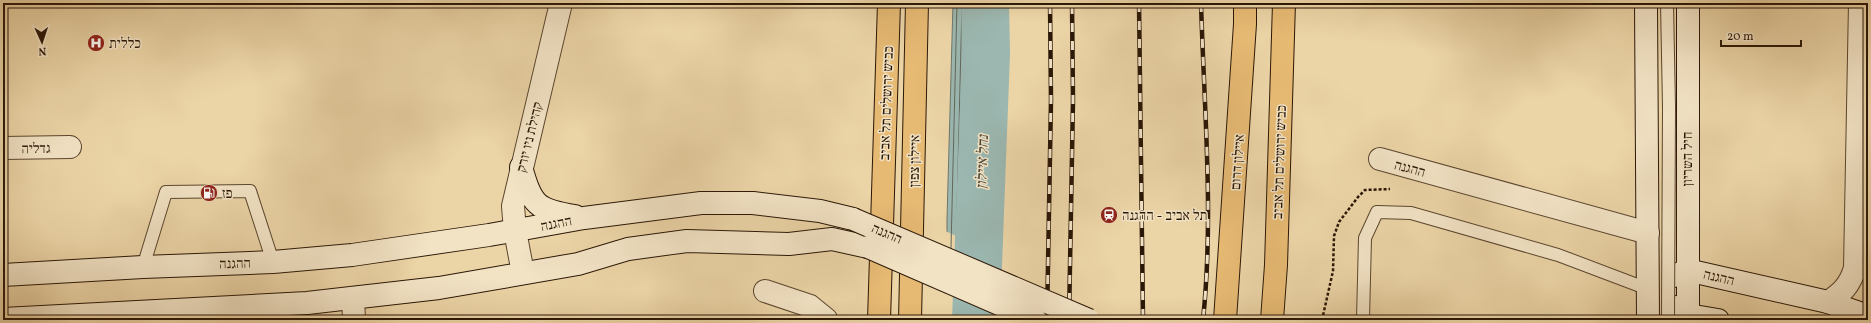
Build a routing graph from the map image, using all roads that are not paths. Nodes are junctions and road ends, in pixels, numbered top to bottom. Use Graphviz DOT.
graph roads {
  1 [pos="561,3"];
  2 [pos="889,3"];
  3 [pos="917,3"];
  4 [pos="1245,3"];
  5 [pos="1284,3"];
  6 [pos="1646,3"];
  7 [pos="1667,3"];
  8 [pos="1688,3"];
  9 [pos="1860,3"];
  10 [pos="70,147"];
  11 [pos="3,148"];
  12 [pos="1380,159"];
  13 [pos="522,167"];
  14 [pos="584,218"];
  15 [pos="515,231"];
  16 [pos="1648,233"];
  17 [pos="273,262"];
  18 [pos="143,267"];
  19 [pos="1687,270"];
  20 [pos="523,273"];
  21 [pos="3,275"];
  22 [pos="1648,289"];
  23 [pos="765,291"];
  24 [pos="353,298"];
  25 [pos="1828,302"];
  26 [pos="1868,316"];
  27 [pos="1681,318"];
  28 [pos="3,319"];
  29 [pos="826,319"];
  30 [pos="354,320"];
  31 [pos="879,320"];
  32 [pos="910,320"];
  33 [pos="1036,320"];
  34 [pos="1089,320"];
  35 [pos="1226,320"];
  36 [pos="1272,320"];
  37 [pos="1363,320"];
  38 [pos="1648,320"];
  39 [pos="1718,320"];
  1 -- 13 [label="street, קהילת ניו יורק"];
  2 -- 31 [label="highway, כביש ירושלים תל אביב"];
  3 -- 32 [label="highway, איילון צפון"];
  4 -- 35 [label="highway, איילון דרום"];
  5 -- 36 [label="highway, כביש ירושלים תל אביב"];
  6 -- 16 [label="street"];
  7 -- 27 [label="lane, bridge"];
  8 -- 19 [label="street, חיל השריון"];
  9 -- 25 [label="street"];
  10 -- 11 [label="street, גדליה"];
  12 -- 16 [label="street, ההגנה"];
  13 -- 14 [label="street"];
  13 -- 15 [label="street, קהילת ניו יורק"];
  14 -- 15 [label="street, ההגנה"];
  14 -- 34 [label="street, ההגנה, bridge"];
  15 -- 17 [label="street, ההגנה"];
  15 -- 20 [label="street, קהילת ניו יורק"];
  16 -- 22 [label="street"];
  17 -- 18 [label="street, ההגנה"];
  17 -- 18 [label="lane"];
  18 -- 21 [label="street, ההגנה"];
  19 -- 22 [label="street, ההגנה"];
  19 -- 25 [label="street, ההגנה"];
  19 -- 27 [label="street, חיל השריון"];
  20 -- 24 [label="street, ההגנה"];
  20 -- 33 [label="street, ההגנה, bridge"];
  22 -- 27 [label="street"];
  22 -- 37 [label="lane"];
  22 -- 38 [label="street"];
  23 -- 29 [label="street"];
  24 -- 28 [label="street, ההגנה"];
  24 -- 30 [label="street"];
  25 -- 26 [label="street, ההגנה"];
  27 -- 39 [label="street"];
}
